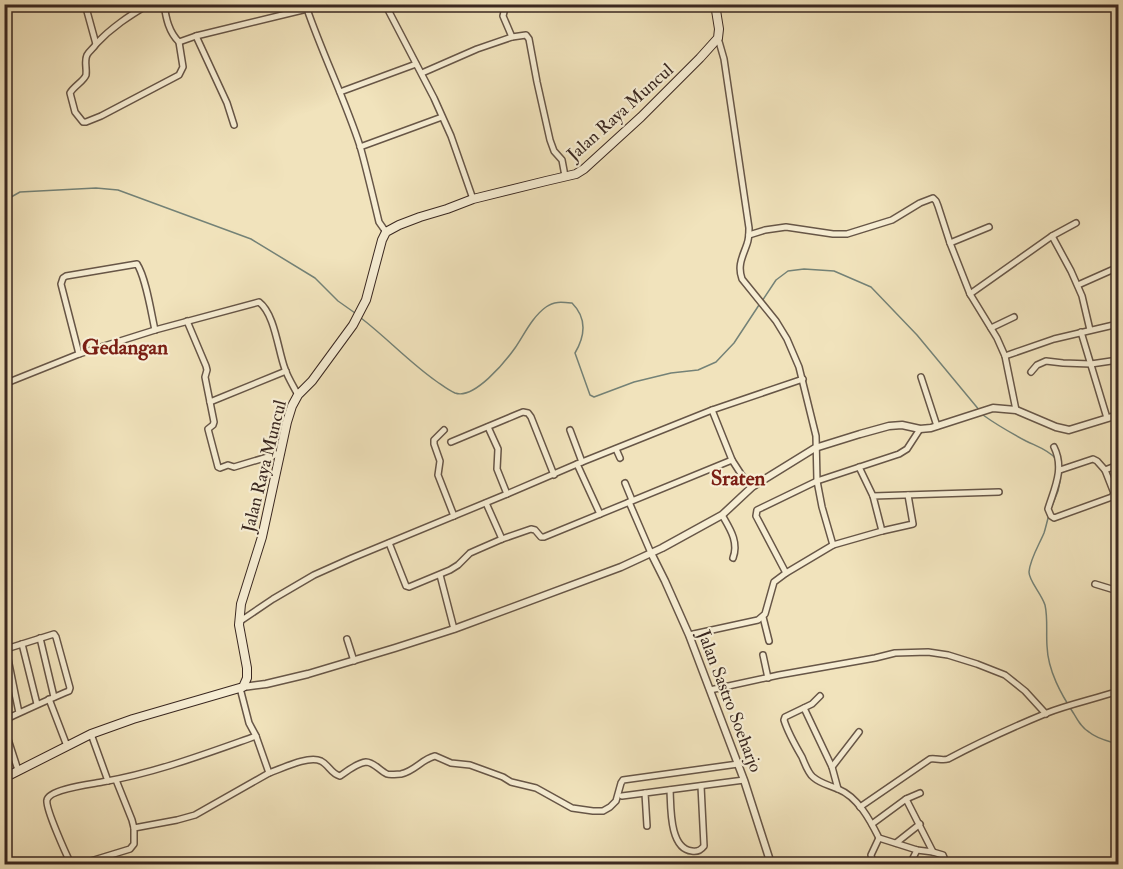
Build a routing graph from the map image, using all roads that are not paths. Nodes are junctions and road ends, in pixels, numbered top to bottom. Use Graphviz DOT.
graph roads {
  1 [pos="86,4"];
  2 [pos="149,4"];
  3 [pos="164,4"];
  4 [pos="319,4"];
  5 [pos="385,4"];
  6 [pos="514,4"];
  7 [pos="729,4"];
  8 [pos="716,6"];
  9 [pos="307,9"];
  10 [pos="196,36"];
  11 [pos="512,37"];
  12 [pos="718,38"];
  13 [pos="179,42"];
  14 [pos="96,44"];
  15 [pos="416,64"];
  16 [pos="422,73"];
  17 [pos="340,92"];
  18 [pos="442,117"];
  19 [pos="234,125"];
  20 [pos="360,147"];
  21 [pos="565,177"];
  22 [pos="473,199"];
  23 [pos="1076,223"];
  24 [pos="989,227"];
  25 [pos="387,232"];
  26 [pos="749,235"];
  27 [pos="1052,236"];
  28 [pos="950,243"];
  29 [pos="1114,269"];
  30 [pos="1078,285"];
  31 [pos="970,294"];
  32 [pos="1014,317"];
  33 [pos="187,321"];
  34 [pos="1119,324"];
  35 [pos="991,328"];
  36 [pos="155,330"];
  37 [pos="1090,330"];
  38 [pos="1081,332"];
  39 [pos="79,354"];
  40 [pos="1005,356"];
  41 [pos="1119,360"];
  42 [pos="1091,364"];
  43 [pos="286,371"];
  44 [pos="1031,372"];
  45 [pos="921,377"];
  46 [pos="803,379"];
  47 [pos="4,384"];
  48 [pos="298,395"];
  49 [pos="210,402"];
  50 [pos="712,410"];
  51 [pos="1016,410"];
  52 [pos="1119,415"];
  53 [pos="1107,418"];
  54 [pos="937,426"];
  55 [pos="488,427"];
  56 [pos="920,429"];
  57 [pos="444,430"];
  58 [pos="570,430"];
  59 [pos="452,442"];
  60 [pos="1054,447"];
  61 [pos="815,448"];
  62 [pos="616,449"];
  63 [pos="281,453"];
  64 [pos="620,458"];
  65 [pos="732,460"];
  66 [pos="580,463"];
  67 [pos="1119,465"];
  68 [pos="859,467"];
  69 [pos="1106,470"];
  70 [pos="1059,472"];
  71 [pos="554,475"];
  72 [pos="817,481"];
  73 [pos="625,483"];
  74 [pos="752,487"];
  75 [pos="999,492"];
  76 [pos="507,495"];
  77 [pos="908,495"];
  78 [pos="873,496"];
  79 [pos="631,501"];
  80 [pos="486,503"];
  81 [pos="600,514"];
  82 [pos="722,515"];
  83 [pos="454,516"];
  84 [pos="882,531"];
  85 [pos="502,539"];
  86 [pos="389,543"];
  87 [pos="833,545"];
  88 [pos="651,553"];
  89 [pos="734,558"];
  90 [pos="786,573"];
  91 [pos="440,575"];
  92 [pos="1095,585"];
  93 [pos="1119,591"];
  94 [pos="763,616"];
  95 [pos="239,622"];
  96 [pos="454,628"];
  97 [pos="690,635"];
  98 [pos="40,638"];
  99 [pos="347,639"];
  100 [pos="768,641"];
  101 [pos="22,644"];
  102 [pos="763,655"];
  103 [pos="354,661"];
  104 [pos="768,678"];
  105 [pos="242,687"];
  106 [pos="710,690"];
  107 [pos="1119,691"];
  108 [pos="820,696"];
  109 [pos="52,698"];
  110 [pos="37,704"];
  111 [pos="804,708"];
  112 [pos="19,713"];
  113 [pos="1046,714"];
  114 [pos="4,720"];
  115 [pos="4,727"];
  116 [pos="859,732"];
  117 [pos="91,734"];
  118 [pos="256,736"];
  119 [pos="67,746"];
  120 [pos="738,764"];
  121 [pos="832,767"];
  122 [pos="18,770"];
  123 [pos="269,773"];
  124 [pos="4,778"];
  125 [pos="116,780"];
  126 [pos="744,780"];
  127 [pos="108,781"];
  128 [pos="701,786"];
  129 [pos="838,789"];
  130 [pos="670,790"];
  131 [pos="645,793"];
  132 [pos="920,794"];
  133 [pos="622,796"];
  134 [pos="906,800"];
  135 [pos="860,807"];
  136 [pos="872,824"];
  137 [pos="920,824"];
  138 [pos="647,826"];
  139 [pos="134,828"];
  140 [pos="879,838"];
  141 [pos="896,843"];
  142 [pos="917,850"];
  143 [pos="933,852"];
  144 [pos="4,858"];
  145 [pos="7,864"];
  146 [pos="71,864"];
  147 [pos="81,864"];
  148 [pos="771,864"];
  149 [pos="873,864"];
  150 [pos="910,864"];
  151 [pos="945,864"];
  1 -- 14 [label="street"];
  2 -- 14 [label="street"];
  3 -- 13 [label="street"];
  4 -- 9 [label="street"];
  5 -- 15 [label="street"];
  6 -- 11 [label="street"];
  7 -- 8 [label="street"];
  8 -- 12 [label="main road"];
  9 -- 10 [label="street"];
  9 -- 17 [label="street"];
  10 -- 13 [label="street"];
  10 -- 19 [label="street"];
  11 -- 16 [label="street"];
  11 -- 21 [label="street"];
  12 -- 21 [label="main road, Jalan Raya Muncul"];
  12 -- 26 [label="street"];
  13 -- 14 [label="street"];
  15 -- 16 [label="street"];
  15 -- 17 [label="street"];
  16 -- 18 [label="street"];
  17 -- 20 [label="street"];
  18 -- 20 [label="street"];
  18 -- 22 [label="street"];
  20 -- 25 [label="street"];
  21 -- 22 [label="main road, Jalan Raya Muncul"];
  22 -- 25 [label="main road, Jalan Raya Muncul"];
  23 -- 27 [label="street"];
  24 -- 28 [label="street"];
  25 -- 48 [label="main road, Jalan Raya Muncul"];
  26 -- 28 [label="street"];
  26 -- 46 [label="street"];
  27 -- 30 [label="street"];
  27 -- 31 [label="street"];
  28 -- 31 [label="street"];
  29 -- 30 [label="street"];
  30 -- 37 [label="street"];
  31 -- 35 [label="street"];
  32 -- 35 [label="street"];
  33 -- 36 [label="street"];
  33 -- 43 [label="street"];
  33 -- 49 [label="street"];
  34 -- 37 [label="street"];
  35 -- 40 [label="street"];
  36 -- 39 [label="street"];
  36 -- 39 [label="street"];
  37 -- 38 [label="street"];
  38 -- 40 [label="street"];
  38 -- 42 [label="street"];
  39 -- 47 [label="street"];
  40 -- 51 [label="street"];
  41 -- 42 [label="street"];
  42 -- 44 [label="street"];
  42 -- 53 [label="street"];
  43 -- 48 [label="street"];
  43 -- 49 [label="street"];
  45 -- 54 [label="street"];
  46 -- 50 [label="street"];
  46 -- 61 [label="street"];
  48 -- 63 [label="main road, Jalan Raya Muncul"];
  49 -- 63 [label="street"];
  50 -- 62 [label="street"];
  50 -- 65 [label="street"];
  51 -- 53 [label="street"];
  51 -- 54 [label="street"];
  52 -- 53 [label="street"];
  54 -- 56 [label="street"];
  55 -- 59 [label="street"];
  55 -- 71 [label="street"];
  55 -- 76 [label="street"];
  56 -- 61 [label="street"];
  56 -- 68 [label="street"];
  57 -- 83 [label="street"];
  58 -- 66 [label="street"];
  60 -- 70 [label="street"];
  61 -- 72 [label="street"];
  61 -- 74 [label="street"];
  62 -- 64 [label="street"];
  62 -- 66 [label="street"];
  63 -- 95 [label="main road, Jalan Raya Muncul"];
  65 -- 74 [label="street"];
  65 -- 79 [label="street"];
  66 -- 71 [label="street"];
  66 -- 81 [label="street"];
  67 -- 69 [label="street"];
  68 -- 72 [label="street"];
  68 -- 78 [label="street"];
  69 -- 70 [label="street"];
  69 -- 70 [label="street"];
  71 -- 76 [label="street"];
  72 -- 87 [label="street"];
  72 -- 90 [label="street"];
  73 -- 79 [label="street"];
  74 -- 82 [label="street"];
  75 -- 77 [label="street"];
  76 -- 80 [label="street"];
  77 -- 78 [label="street"];
  77 -- 84 [label="street"];
  78 -- 84 [label="street"];
  79 -- 81 [label="street"];
  79 -- 88 [label="street"];
  80 -- 83 [label="street"];
  80 -- 85 [label="street"];
  81 -- 85 [label="street"];
  82 -- 88 [label="street"];
  82 -- 89 [label="street"];
  83 -- 86 [label="street"];
  84 -- 87 [label="street"];
  85 -- 91 [label="street"];
  86 -- 91 [label="street"];
  86 -- 95 [label="street"];
  87 -- 90 [label="street"];
  88 -- 96 [label="street"];
  88 -- 97 [label="street, Jalan Sastro Soeharjo"];
  90 -- 94 [label="street"];
  91 -- 96 [label="street"];
  92 -- 93 [label="street"];
  94 -- 97 [label="street"];
  94 -- 100 [label="street"];
  95 -- 105 [label="main road, Jalan Raya Muncul"];
  96 -- 103 [label="street"];
  97 -- 106 [label="street, Jalan Sastro Soeharjo"];
  98 -- 101 [label="street"];
  98 -- 109 [label="street"];
  98 -- 109 [label="street"];
  99 -- 103 [label="street"];
  101 -- 110 [label="street"];
  101 -- 112 [label="street"];
  102 -- 104 [label="street"];
  103 -- 105 [label="street"];
  104 -- 106 [label="street"];
  104 -- 113 [label="street"];
  105 -- 117 [label="main road"];
  105 -- 118 [label="street"];
  106 -- 120 [label="street, Jalan Sastro Soeharjo"];
  107 -- 113 [label="street"];
  108 -- 111 [label="street"];
  109 -- 110 [label="street"];
  109 -- 119 [label="street"];
  110 -- 112 [label="street"];
  111 -- 121 [label="street"];
  111 -- 129 [label="street"];
  112 -- 114 [label="street"];
  113 -- 135 [label="street"];
  115 -- 122 [label="street"];
  116 -- 121 [label="street"];
  117 -- 119 [label="main road"];
  117 -- 127 [label="street"];
  118 -- 123 [label="street"];
  118 -- 125 [label="street"];
  119 -- 122 [label="main road"];
  120 -- 123 [label="street"];
  120 -- 126 [label="street, Jalan Sastro Soeharjo"];
  121 -- 129 [label="street"];
  122 -- 124 [label="main road"];
  123 -- 139 [label="street"];
  125 -- 127 [label="street"];
  125 -- 139 [label="street"];
  126 -- 128 [label="street"];
  126 -- 148 [label="street, Jalan Sastro Soeharjo"];
  127 -- 146 [label="street"];
  128 -- 130 [label="street"];
  128 -- 130 [label="street"];
  129 -- 135 [label="street"];
  130 -- 131 [label="street"];
  131 -- 133 [label="street"];
  131 -- 138 [label="street"];
  132 -- 134 [label="street"];
  134 -- 136 [label="street"];
  134 -- 137 [label="street"];
  135 -- 136 [label="street"];
  136 -- 140 [label="street"];
  137 -- 141 [label="street"];
  137 -- 143 [label="street"];
  139 -- 147 [label="street"];
  140 -- 141 [label="street"];
  140 -- 149 [label="street"];
  141 -- 142 [label="street"];
  142 -- 143 [label="street"];
  142 -- 150 [label="street"];
  143 -- 151 [label="street"];
  144 -- 145 [label="street"];
}
